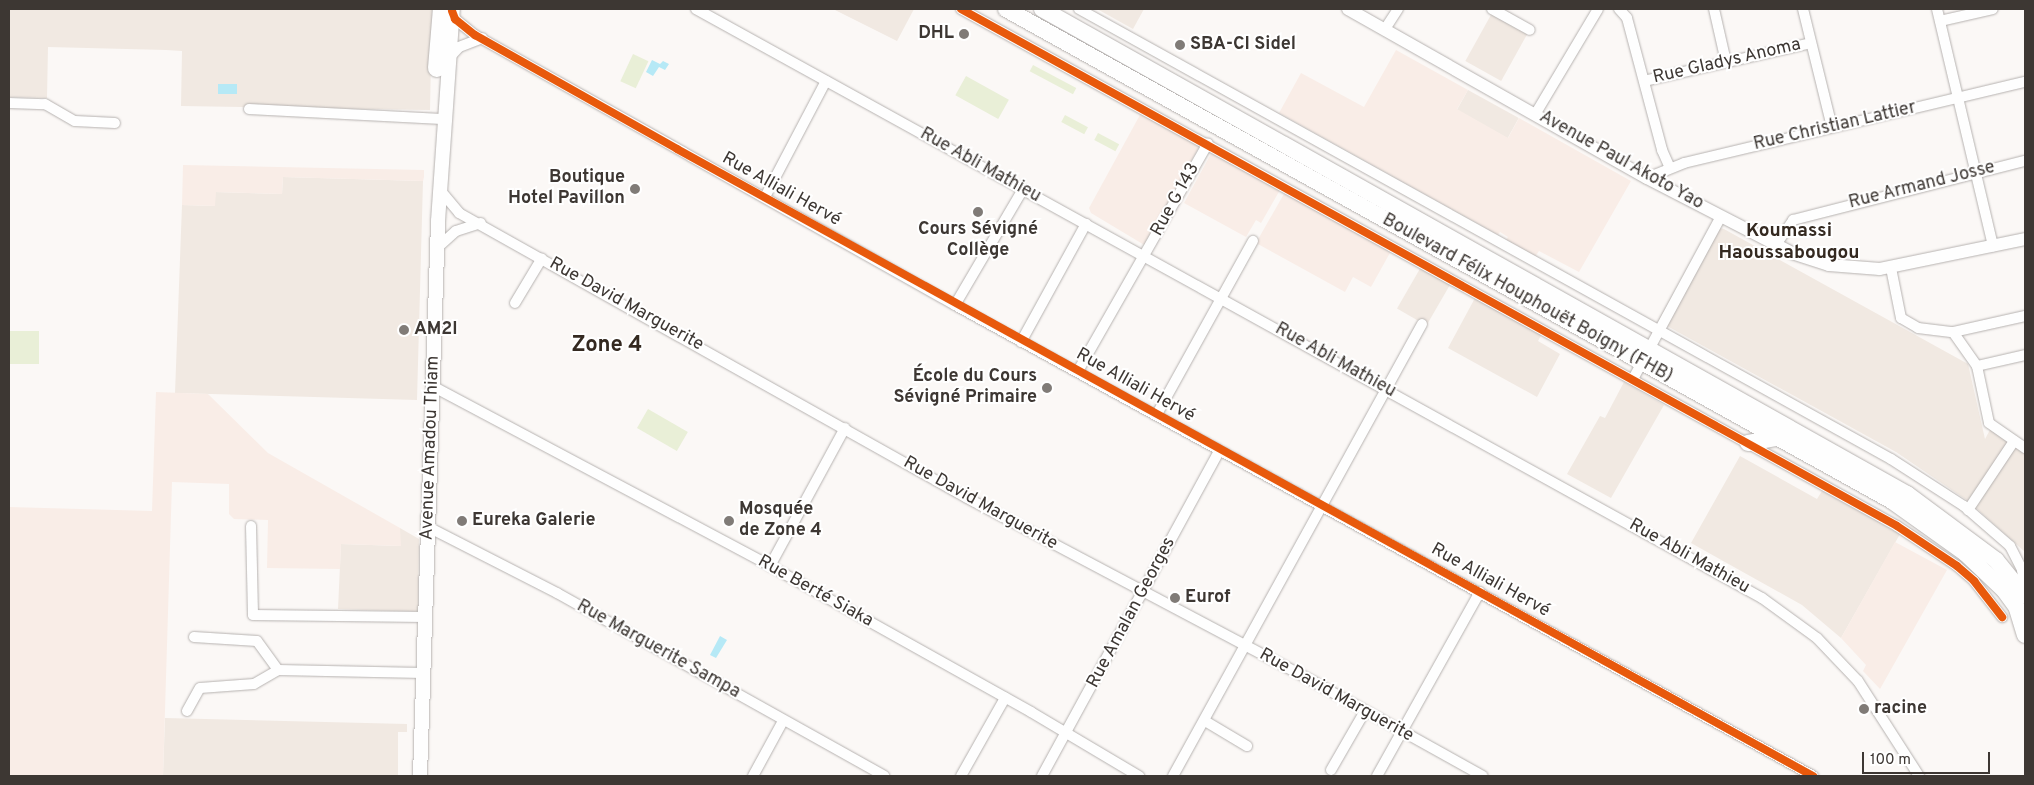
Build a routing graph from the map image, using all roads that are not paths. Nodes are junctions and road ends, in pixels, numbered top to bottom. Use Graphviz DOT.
graph roads {
  1 [pos="436,9"];
  2 [pos="449,9"];
  3 [pos="696,9"];
  4 [pos="961,9"];
  5 [pos="1006,9"];
  6 [pos="1042,9"];
  7 [pos="1079,9"];
  8 [pos="1348,9"];
  9 [pos="1398,9"];
  10 [pos="1492,9"];
  11 [pos="1598,9"];
  12 [pos="1619,9"];
  13 [pos="1714,9"];
  14 [pos="1804,9"];
  15 [pos="1937,9"];
  16 [pos="1993,9"];
  17 [pos="1940,21"];
  18 [pos="1385,29"];
  19 [pos="1530,30"];
  20 [pos="482,38"];
  21 [pos="1811,43"];
  22 [pos="1726,62"];
  23 [pos="442,63"];
  24 [pos="826,81"];
  25 [pos="1644,81"];
  26 [pos="2025,82"];
  27 [pos="1958,97"];
  28 [pos="9,102"];
  29 [pos="250,109"];
  30 [pos="1536,113"];
  31 [pos="442,119"];
  32 [pos="115,123"];
  33 [pos="1832,127"];
  34 [pos="1208,143"];
  35 [pos="2025,161"];
  36 [pos="1670,168"];
  37 [pos="1976,172"];
  38 [pos="1647,178"];
  39 [pos="1023,189"];
  40 [pos="440,190"];
  41 [pos="765,197"];
  42 [pos="1721,216"];
  43 [pos="481,223"];
  44 [pos="1086,224"];
  45 [pos="2025,239"];
  46 [pos="1253,241"];
  47 [pos="1775,246"];
  48 [pos="1993,246"];
  49 [pos="436,248"];
  50 [pos="1144,257"];
  51 [pos="542,258"];
  52 [pos="1891,268"];
  53 [pos="1221,298"];
  54 [pos="515,303"];
  55 [pos="955,305"];
  56 [pos="2025,316"];
  57 [pos="1422,324"];
  58 [pos="1658,332"];
  59 [pos="1953,332"];
  60 [pos="1021,342"];
  61 [pos="1650,348"];
  62 [pos="2025,355"];
  63 [pos="1642,364"];
  64 [pos="1977,366"];
  65 [pos="1078,371"];
  66 [pos="1633,379"];
  67 [pos="434,387"];
  68 [pos="1384,389"];
  69 [pos="1157,414"];
  70 [pos="845,428"];
  71 [pos="1777,438"];
  72 [pos="2014,441"];
  73 [pos="1748,443"];
  74 [pos="2025,448"];
  75 [pos="1220,450"];
  76 [pos="1320,506"];
  77 [pos="1968,510"];
  78 [pos="252,526"];
  79 [pos="430,528"];
  80 [pos="770,566"];
  81 [pos="2025,589"];
  82 [pos="1143,592"];
  83 [pos="1480,592"];
  84 [pos="2020,600"];
  85 [pos="425,617"];
  86 [pos="2002,617"];
  87 [pos="2025,619"];
  88 [pos="2025,634"];
  89 [pos="194,637"];
  90 [pos="1245,647"];
  91 [pos="278,670"];
  92 [pos="423,673"];
  93 [pos="1005,698"];
  94 [pos="187,711"];
  95 [pos="1365,711"];
  96 [pos="783,721"];
  97 [pos="1205,721"];
  98 [pos="1400,732"];
  99 [pos="1067,733"];
  100 [pos="1247,746"];
  101 [pos="1331,770"];
  102 [pos="420,776"];
  103 [pos="753,776"];
  104 [pos="884,776"];
  105 [pos="961,776"];
  106 [pos="1042,776"];
  107 [pos="1139,776"];
  108 [pos="1173,776"];
  109 [pos="1377,776"];
  110 [pos="1483,776"];
  111 [pos="1813,776"];
  112 [pos="1919,776"];
  1 -- 23 [label="main road, Avenue Amadou Thiam"];
  2 -- 20 [label="street, Rue Alliali Hervé"];
  2 -- 23 [label="highway"];
  3 -- 24 [label="street, Rue Abli Mathieu"];
  4 -- 34 [label="street"];
  5 -- 63 [label="highway, Boulevard Félix Houphouët Boigny (FHB)"];
  6 -- 61 [label="highway, Boulevard Félix Houphouët Boigny (FHB)"];
  7 -- 58 [label="street"];
  8 -- 18 [label="street, Avenue Paul Akoto Yao"];
  9 -- 18 [label="street"];
  10 -- 19 [label="street"];
  11 -- 30 [label="street"];
  12 -- 25 [label="street"];
  13 -- 22 [label="street"];
  14 -- 21 [label="street"];
  15 -- 17 [label="street"];
  16 -- 17 [label="street"];
  17 -- 27 [label="street"];
  18 -- 30 [label="street, Avenue Paul Akoto Yao"];
  20 -- 23 [label="street"];
  20 -- 41 [label="street, Rue Alliali Hervé"];
  21 -- 22 [label="street, Rue Gladys Anoma"];
  21 -- 33 [label="street"];
  22 -- 25 [label="street, Rue Gladys Anoma"];
  23 -- 31 [label="main road, Avenue Amadou Thiam"];
  24 -- 39 [label="street, Rue Abli Mathieu"];
  24 -- 41 [label="street"];
  25 -- 36 [label="street"];
  26 -- 27 [label="street, Rue Christian Lattier"];
  27 -- 33 [label="street, Rue Christian Lattier"];
  27 -- 37 [label="street"];
  28 -- 32 [label="street"];
  29 -- 31 [label="street"];
  30 -- 38 [label="street, Avenue Paul Akoto Yao"];
  31 -- 40 [label="main road, Avenue Amadou Thiam"];
  33 -- 36 [label="street, Rue Christian Lattier"];
  34 -- 50 [label="street, Rue G 143"];
  34 -- 66 [label="street"];
  35 -- 37 [label="street, Rue Armand Josse"];
  36 -- 38 [label="street, Rue Christian Lattier"];
  37 -- 47 [label="street, Rue Armand Josse"];
  37 -- 48 [label="street"];
  38 -- 42 [label="street, Avenue Paul Akoto Yao"];
  39 -- 44 [label="street, Rue Abli Mathieu"];
  39 -- 55 [label="street"];
  40 -- 43 [label="street, Rue David Marguerite"];
  40 -- 49 [label="main road, Avenue Amadou Thiam"];
  41 -- 55 [label="street, Rue Alliali Hervé"];
  42 -- 47 [label="street, Avenue Paul Akoto Yao"];
  42 -- 58 [label="street"];
  43 -- 49 [label="street"];
  43 -- 51 [label="street, Rue David Marguerite"];
  44 -- 50 [label="street, Rue Abli Mathieu"];
  44 -- 60 [label="street"];
  45 -- 48 [label="street, Avenue Paul Akoto Yao"];
  46 -- 53 [label="street"];
  47 -- 52 [label="street, Avenue Paul Akoto Yao"];
  48 -- 52 [label="street, Avenue Paul Akoto Yao"];
  49 -- 67 [label="main road, Avenue Amadou Thiam"];
  50 -- 53 [label="street, Rue Abli Mathieu"];
  50 -- 65 [label="street, Rue G 143"];
  51 -- 54 [label="street"];
  51 -- 70 [label="street, Rue David Marguerite"];
  52 -- 59 [label="street"];
  53 -- 68 [label="street, Rue Abli Mathieu"];
  53 -- 69 [label="street"];
  55 -- 60 [label="street, Rue Alliali Hervé"];
  56 -- 59 [label="street"];
  57 -- 68 [label="street"];
  58 -- 61 [label="street"];
  58 -- 77 [label="street"];
  59 -- 64 [label="street"];
  60 -- 65 [label="street, Rue Alliali Hervé"];
  61 -- 63 [label="street"];
  61 -- 84 [label="highway, Boulevard Félix Houphouët Boigny (FHB)"];
  62 -- 64 [label="street"];
  63 -- 66 [label="street"];
  63 -- 71 [label="highway, Boulevard Félix Houphouët Boigny (FHB)"];
  64 -- 72 [label="street"];
  65 -- 69 [label="street, Rue Alliali Hervé"];
  66 -- 73 [label="street"];
  67 -- 79 [label="main road, Avenue Amadou Thiam"];
  67 -- 80 [label="street, Rue Berté Siaka"];
  68 -- 76 [label="street"];
  68 -- 112 [label="street, Rue Abli Mathieu"];
  69 -- 75 [label="street, Rue Alliali Hervé"];
  70 -- 80 [label="street"];
  70 -- 82 [label="street, Rue David Marguerite"];
  71 -- 73 [label="highway"];
  71 -- 84 [label="highway, Boulevard Félix Houphouët Boigny (FHB)"];
  72 -- 74 [label="street"];
  72 -- 77 [label="street"];
  73 -- 86 [label="street"];
  75 -- 76 [label="street, Rue Alliali Hervé"];
  75 -- 82 [label="street, Rue Amalan Georges"];
  76 -- 83 [label="street, Rue Alliali Hervé"];
  76 -- 90 [label="street"];
  77 -- 81 [label="street"];
  78 -- 85 [label="street"];
  79 -- 85 [label="main road, Avenue Amadou Thiam"];
  79 -- 96 [label="street, Rue Marguerite Sampa"];
  80 -- 93 [label="street, Rue Berté Siaka"];
  82 -- 90 [label="street, Rue David Marguerite"];
  82 -- 99 [label="street, Rue Amalan Georges"];
  83 -- 98 [label="street"];
  83 -- 111 [label="street, Rue Alliali Hervé"];
  84 -- 87 [label="highway, Boulevard Félix Houphouët Boigny (FHB)"];
  84 -- 88 [label="highway"];
  85 -- 92 [label="main road, Avenue Amadou Thiam"];
  89 -- 91 [label="street"];
  90 -- 95 [label="street, Rue David Marguerite"];
  90 -- 97 [label="street"];
  91 -- 92 [label="street"];
  91 -- 94 [label="street"];
  92 -- 102 [label="main road, Avenue Amadou Thiam"];
  93 -- 99 [label="street, Rue Berté Siaka"];
  93 -- 105 [label="street"];
  95 -- 98 [label="street, Rue David Marguerite"];
  95 -- 101 [label="street"];
  96 -- 103 [label="street"];
  96 -- 104 [label="street, Rue Marguerite Sampa"];
  97 -- 100 [label="street"];
  97 -- 108 [label="street"];
  98 -- 109 [label="street"];
  98 -- 110 [label="street, Rue David Marguerite"];
  99 -- 106 [label="street, Rue Amalan Georges"];
  99 -- 107 [label="street, Rue Berté Siaka"];
}
